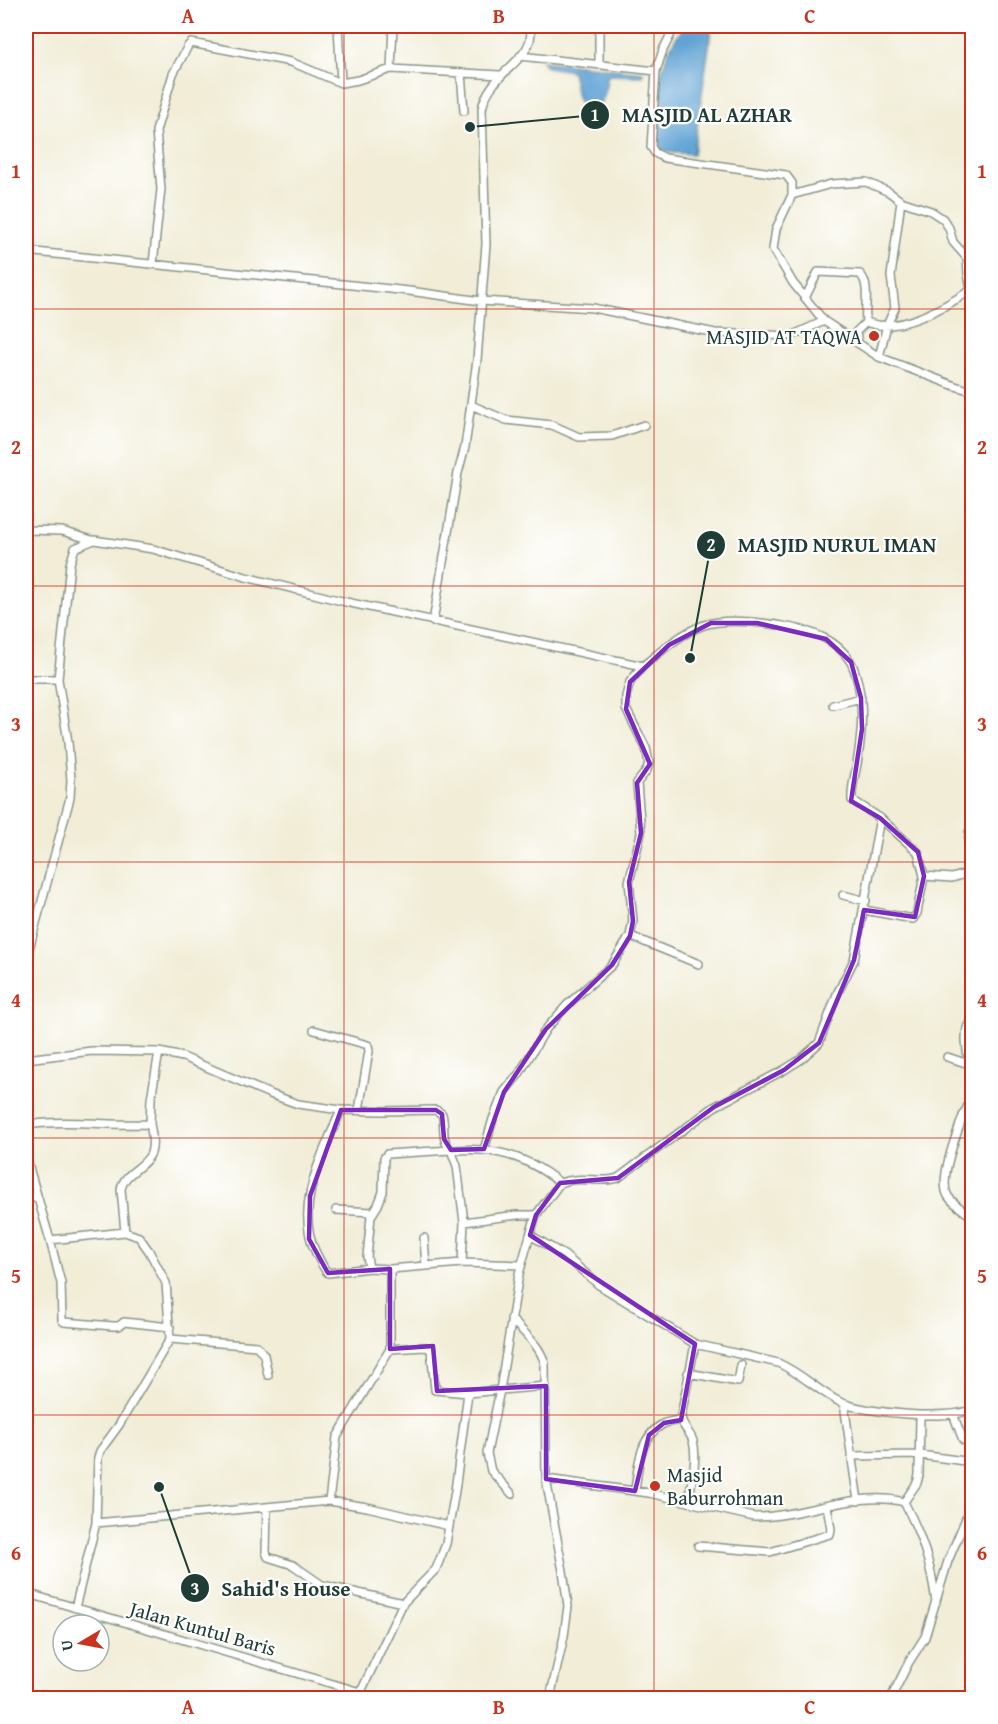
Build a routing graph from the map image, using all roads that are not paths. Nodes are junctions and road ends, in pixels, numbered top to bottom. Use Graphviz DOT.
graph roads {
  1 [pos="338,26"];
  2 [pos="393,26"];
  3 [pos="531,26"];
  4 [pos="599,26"];
  5 [pos="675,26"];
  6 [pos="520,56"];
  7 [pos="599,64"];
  8 [pos="391,69"];
  9 [pos="656,71"];
  10 [pos="461,73"];
  11 [pos="500,75"];
  12 [pos="341,83"];
  13 [pos="464,111"];
  14 [pos="792,195"];
  15 [pos="901,201"];
  16 [pos="26,251"];
  17 [pos="970,257"];
  18 [pos="153,264"];
  19 [pos="972,292"];
  20 [pos="805,298"];
  21 [pos="481,301"];
  22 [pos="824,321"];
  23 [pos="866,322"];
  24 [pos="886,326"];
  25 [pos="858,343"];
  26 [pos="879,357"];
  27 [pos="972,391"];
  28 [pos="471,405"];
  29 [pos="644,425"];
  30 [pos="26,530"];
  31 [pos="71,533"];
  32 [pos="92,540"];
  33 [pos="75,548"];
  34 [pos="433,622"];
  35 [pos="643,666"];
  36 [pos="26,679"];
  37 [pos="58,679"];
  38 [pos="861,698"];
  39 [pos="832,705"];
  40 [pos="880,818"];
  41 [pos="972,829"];
  42 [pos="924,876"];
  43 [pos="843,895"];
  44 [pos="866,901"];
  45 [pos="864,910"];
  46 [pos="630,936"];
  47 [pos="26,960"];
  48 [pos="699,964"];
  49 [pos="972,1020"];
  50 [pos="314,1030"];
  51 [pos="159,1052"];
  52 [pos="947,1057"];
  53 [pos="26,1059"];
  54 [pos="971,1065"];
  55 [pos="341,1110"];
  56 [pos="359,1110"];
  57 [pos="150,1124"];
  58 [pos="26,1125"];
  59 [pos="451,1150"];
  60 [pos="484,1150"];
  61 [pos="26,1157"];
  62 [pos="560,1183"];
  63 [pos="36,1197"];
  64 [pos="26,1199"];
  65 [pos="336,1210"];
  66 [pos="373,1212"];
  67 [pos="536,1215"];
  68 [pos="972,1217"];
  69 [pos="464,1222"];
  70 [pos="126,1232"];
  71 [pos="530,1235"];
  72 [pos="424,1238"];
  73 [pos="50,1240"];
  74 [pos="462,1263"];
  75 [pos="521,1265"];
  76 [pos="426,1266"];
  77 [pos="369,1268"];
  78 [pos="390,1269"];
  79 [pos="511,1319"];
  80 [pos="170,1327"];
  81 [pos="170,1339"];
  82 [pos="695,1344"];
  83 [pos="390,1349"];
  84 [pos="741,1365"];
  85 [pos="688,1373"];
  86 [pos="268,1375"];
  87 [pos="546,1386"];
  88 [pos="500,1390"];
  89 [pos="468,1393"];
  90 [pos="844,1404"];
  91 [pos="972,1409"];
  92 [pos="953,1414"];
  93 [pos="920,1415"];
  94 [pos="681,1420"];
  95 [pos="972,1443"];
  96 [pos="920,1455"];
  97 [pos="852,1456"];
  98 [pos="972,1462"];
  99 [pos="546,1479"];
  100 [pos="635,1491"];
  101 [pos="512,1494"];
  102 [pos="329,1501"];
  103 [pos="858,1501"];
  104 [pos="688,1502"];
  105 [pos="904,1502"];
  106 [pos="972,1504"];
  107 [pos="827,1506"];
  108 [pos="267,1507"];
  109 [pos="96,1523"];
  110 [pos="449,1526"];
  111 [pos="698,1546"];
  112 [pos="931,1568"];
  113 [pos="944,1571"];
  114 [pos="26,1593"];
  115 [pos="936,1602"];
  116 [pos="403,1604"];
  117 [pos="75,1608"];
  118 [pos="359,1695"];
  119 [pos="369,1698"];
  120 [pos="550,1698"];
  121 [pos="891,1698"];
  1 -- 12 [label="street"];
  2 -- 8 [label="street"];
  3 -- 6 [label="street"];
  4 -- 7 [label="street"];
  5 -- 9 [label="street"];
  6 -- 7 [label="street"];
  6 -- 11 [label="street"];
  7 -- 9 [label="street"];
  8 -- 10 [label="street"];
  8 -- 12 [label="street"];
  9 -- 14 [label="street"];
  10 -- 11 [label="street"];
  10 -- 13 [label="street"];
  11 -- 21 [label="street"];
  12 -- 18 [label="street"];
  14 -- 15 [label="street"];
  14 -- 20 [label="street"];
  15 -- 17 [label="street"];
  15 -- 24 [label="street"];
  16 -- 18 [label="street"];
  17 -- 19 [label="street"];
  18 -- 21 [label="street"];
  19 -- 24 [label="street"];
  20 -- 22 [label="street"];
  20 -- 23 [label="street"];
  21 -- 22 [label="street"];
  21 -- 28 [label="street"];
  22 -- 25 [label="street"];
  23 -- 24 [label="street"];
  23 -- 25 [label="street"];
  24 -- 26 [label="street"];
  25 -- 26 [label="street"];
  26 -- 27 [label="street"];
  28 -- 29 [label="street"];
  28 -- 34 [label="street"];
  30 -- 31 [label="street"];
  31 -- 32 [label="street"];
  31 -- 33 [label="street"];
  32 -- 33 [label="street"];
  32 -- 34 [label="street"];
  33 -- 37 [label="street"];
  34 -- 35 [label="street"];
  35 -- 38 [label="street"];
  35 -- 46 [label="street"];
  36 -- 37 [label="street"];
  37 -- 47 [label="street"];
  38 -- 39 [label="street"];
  38 -- 40 [label="street"];
  40 -- 42 [label="street"];
  40 -- 44 [label="street"];
  41 -- 42 [label="street"];
  42 -- 45 [label="street"];
  43 -- 44 [label="street"];
  44 -- 45 [label="street"];
  45 -- 62 [label="street"];
  46 -- 48 [label="street"];
  46 -- 60 [label="street"];
  49 -- 54 [label="street"];
  50 -- 56 [label="street"];
  51 -- 53 [label="street"];
  51 -- 55 [label="street"];
  51 -- 57 [label="street"];
  52 -- 54 [label="street"];
  54 -- 68 [label="street"];
  55 -- 56 [label="street"];
  55 -- 77 [label="street"];
  56 -- 59 [label="street"];
  57 -- 58 [label="street"];
  57 -- 70 [label="street"];
  59 -- 60 [label="street"];
  59 -- 66 [label="street"];
  59 -- 69 [label="street"];
  60 -- 62 [label="street"];
  61 -- 63 [label="street"];
  62 -- 67 [label="street"];
  63 -- 64 [label="street"];
  63 -- 73 [label="street"];
  65 -- 66 [label="street"];
  66 -- 77 [label="street"];
  67 -- 69 [label="street"];
  67 -- 71 [label="street"];
  69 -- 74 [label="street"];
  70 -- 73 [label="street"];
  70 -- 80 [label="street"];
  71 -- 75 [label="street"];
  71 -- 82 [label="street"];
  72 -- 76 [label="street"];
  73 -- 80 [label="street"];
  74 -- 75 [label="street"];
  74 -- 76 [label="street"];
  75 -- 79 [label="street"];
  76 -- 78 [label="street"];
  77 -- 78 [label="street"];
  78 -- 83 [label="street"];
  79 -- 87 [label="street"];
  79 -- 88 [label="street"];
  80 -- 81 [label="street"];
  81 -- 86 [label="street"];
  81 -- 109 [label="street"];
  82 -- 85 [label="street"];
  82 -- 90 [label="street"];
  83 -- 89 [label="street"];
  83 -- 102 [label="street"];
  84 -- 85 [label="street"];
  85 -- 94 [label="street"];
  87 -- 88 [label="street"];
  87 -- 99 [label="street"];
  88 -- 89 [label="street"];
  88 -- 101 [label="street"];
  89 -- 110 [label="street"];
  90 -- 93 [label="street"];
  90 -- 97 [label="street"];
  91 -- 92 [label="street"];
  92 -- 93 [label="street"];
  92 -- 95 [label="street"];
  93 -- 96 [label="street"];
  94 -- 100 [label="street"];
  94 -- 104 [label="street"];
  96 -- 97 [label="street"];
  96 -- 98 [label="street"];
  96 -- 105 [label="street"];
  97 -- 103 [label="street"];
  99 -- 100 [label="street"];
  99 -- 120 [label="street"];
  100 -- 104 [label="street"];
  102 -- 108 [label="street"];
  102 -- 110 [label="street"];
  103 -- 105 [label="street"];
  103 -- 107 [label="street"];
  104 -- 107 [label="street"];
  105 -- 112 [label="street"];
  106 -- 113 [label="street"];
  107 -- 111 [label="street"];
  108 -- 109 [label="street"];
  108 -- 116 [label="street"];
  109 -- 117 [label="street"];
  110 -- 116 [label="street"];
  112 -- 113 [label="street"];
  112 -- 115 [label="street"];
  113 -- 115 [label="street"];
  114 -- 117 [label="street, Jalan Kuntul Baris"];
  115 -- 121 [label="street"];
  116 -- 118 [label="street"];
  117 -- 118 [label="street, Jalan Kuntul Baris"];
  118 -- 119 [label="street, Jalan Kuntul Baris"];
}
